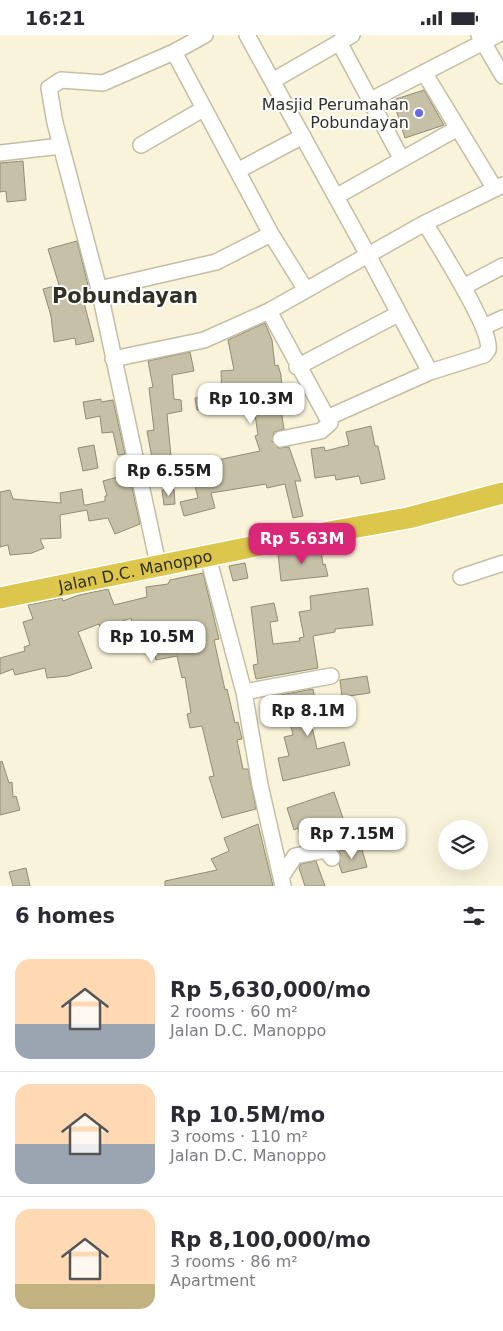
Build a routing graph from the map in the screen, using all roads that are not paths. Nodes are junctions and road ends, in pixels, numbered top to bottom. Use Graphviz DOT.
graph roads {
  1 [pos="205,35"];
  2 [pos="247,35"];
  3 [pos="497,35"];
  4 [pos="346,38"];
  5 [pos="481,39"];
  6 [pos="174,52"];
  7 [pos="425,74"];
  8 [pos="503,76"];
  9 [pos="274,80"];
  10 [pos="371,100"];
  11 [pos="203,109"];
  12 [pos="458,129"];
  13 [pos="303,136"];
  14 [pos="141,145"];
  15 [pos="61,146"];
  16 [pos="0,153"];
  17 [pos="401,158"];
  18 [pos="238,170"];
  19 [pos="499,187"];
  20 [pos="337,196"];
  21 [pos="425,223"];
  22 [pos="271,234"];
  23 [pos="368,255"];
  24 [pos="503,266"];
  25 [pos="463,287"];
  26 [pos="99,289"];
  27 [pos="306,290"];
  28 [pos="269,311"];
  29 [pos="398,314"];
  30 [pos="503,318"];
  31 [pos="483,327"];
  32 [pos="113,359"];
  33 [pos="297,367"];
  34 [pos="430,372"];
  35 [pos="329,417"];
  36 [pos="280,439"];
  37 [pos="503,493"];
  38 [pos="208,557"];
  39 [pos="503,563"];
  40 [pos="158,564"];
  41 [pos="461,577"];
  42 [pos="0,598"];
  43 [pos="331,676"];
  44 [pos="244,692"];
  45 [pos="332,858"];
  46 [pos="283,881"];
  1 -- 6 [label="street"];
  2 -- 9 [label="street"];
  3 -- 5 [label="street"];
  4 -- 9 [label="street"];
  4 -- 10 [label="street"];
  5 -- 7 [label="street"];
  5 -- 8 [label="street"];
  6 -- 11 [label="street"];
  6 -- 15 [label="street"];
  7 -- 10 [label="street"];
  7 -- 12 [label="street"];
  9 -- 13 [label="street"];
  10 -- 17 [label="street"];
  11 -- 14 [label="street"];
  11 -- 18 [label="street"];
  12 -- 17 [label="street"];
  12 -- 19 [label="street"];
  13 -- 18 [label="street"];
  13 -- 20 [label="street"];
  15 -- 16 [label="street"];
  15 -- 26 [label="street"];
  17 -- 20 [label="street"];
  18 -- 22 [label="street"];
  19 -- 21 [label="street"];
  20 -- 23 [label="street"];
  21 -- 23 [label="street"];
  21 -- 25 [label="street"];
  22 -- 26 [label="street"];
  22 -- 27 [label="street"];
  23 -- 27 [label="street"];
  23 -- 29 [label="street"];
  24 -- 25 [label="street"];
  25 -- 31 [label="street"];
  26 -- 32 [label="street"];
  27 -- 28 [label="street"];
  28 -- 32 [label="street"];
  28 -- 33 [label="street"];
  29 -- 33 [label="street"];
  29 -- 34 [label="street"];
  30 -- 31 [label="street"];
  31 -- 34 [label="street"];
  32 -- 40 [label="street"];
  33 -- 35 [label="street"];
  34 -- 35 [label="street"];
  35 -- 36 [label="street"];
  37 -- 38 [label="highway, Jalan D.C. Manoppo"];
  38 -- 40 [label="highway, Jalan D.C. Manoppo"];
  38 -- 44 [label="street"];
  39 -- 41 [label="street"];
  40 -- 42 [label="highway, Jalan D.C. Manoppo"];
  43 -- 44 [label="street"];
  44 -- 46 [label="street"];
  45 -- 46 [label="street"];
}
